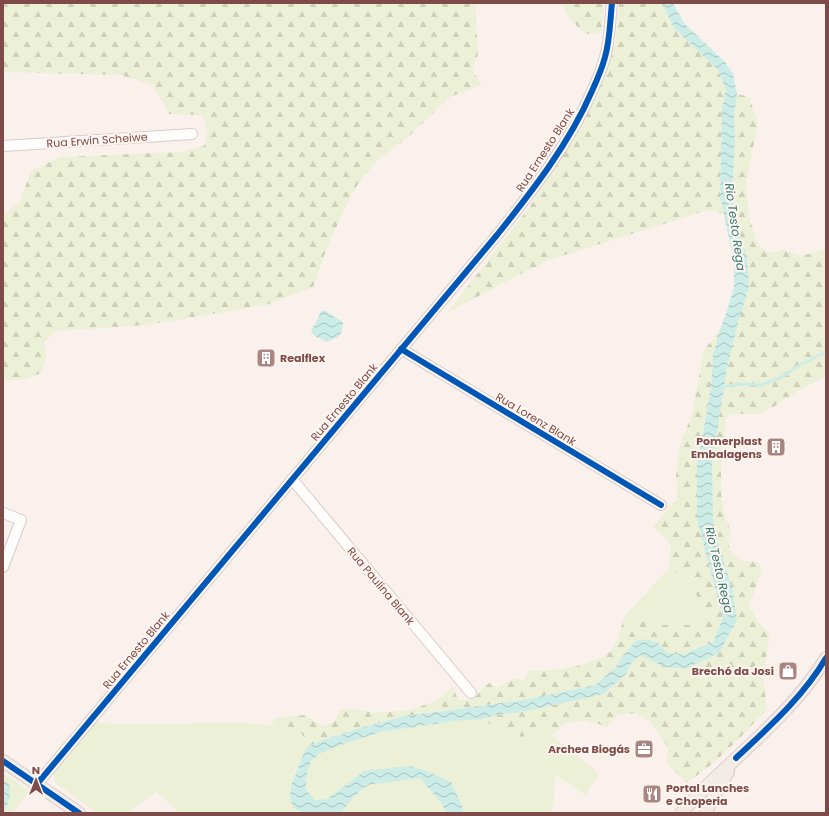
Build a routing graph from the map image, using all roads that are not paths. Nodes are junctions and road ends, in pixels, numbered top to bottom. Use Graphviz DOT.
graph roads {
  1 [pos="612,3"];
  2 [pos="192,134"];
  3 [pos="3,146"];
  4 [pos="401,349"];
  5 [pos="292,479"];
  6 [pos="661,505"];
  7 [pos="3,513"];
  8 [pos="3,567"];
  9 [pos="826,658"];
  10 [pos="470,693"];
  11 [pos="736,758"];
  12 [pos="3,761"];
  13 [pos="37,784"];
  14 [pos="79,813"];
  15 [pos="681,813"];
  16 [pos="706,813"];
  1 -- 4 [label="street, Rua Ernesto Blank"];
  2 -- 3 [label="street, Rua Erwin Scheiwe"];
  4 -- 5 [label="street, Rua Ernesto Blank"];
  4 -- 6 [label="street, Rua Lorenz Blank"];
  5 -- 10 [label="street, Rua Paulina Blank"];
  5 -- 13 [label="street, Rua Ernesto Blank"];
  7 -- 8 [label="street"];
  9 -- 11 [label="main road"];
  11 -- 15 [label="main road"];
  11 -- 16 [label="main road"];
  12 -- 13 [label="main road"];
  13 -- 14 [label="main road"];
}
